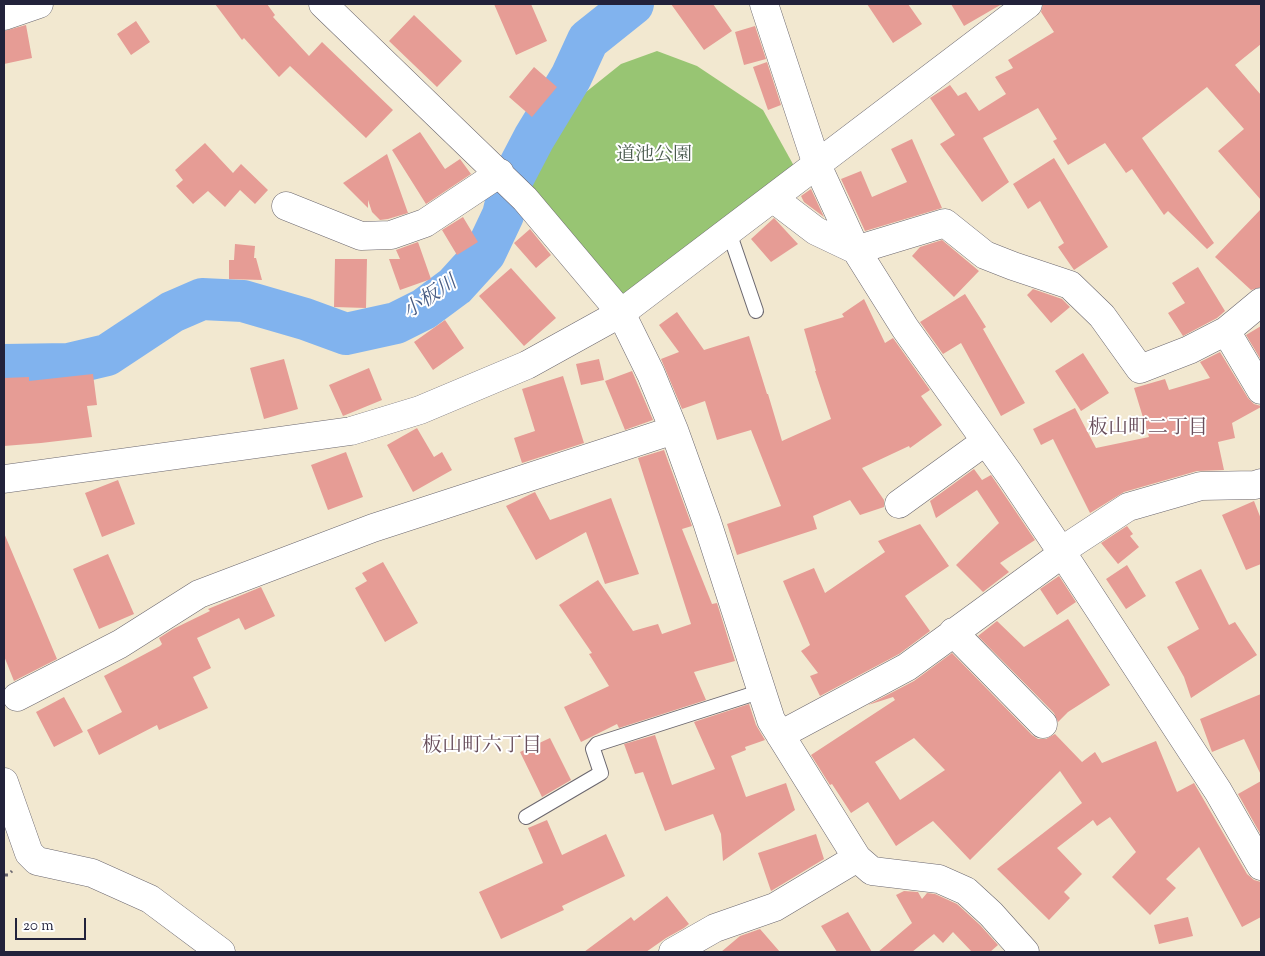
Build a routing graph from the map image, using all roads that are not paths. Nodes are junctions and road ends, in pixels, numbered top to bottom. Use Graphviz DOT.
graph roads {
  1 [pos="39,4"];
  2 [pos="323,4"];
  3 [pos="764,4"];
  4 [pos="1028,4"];
  5 [pos="4,16"];
  6 [pos="817,165"];
  7 [pos="500,173"];
  8 [pos="774,198"];
  9 [pos="286,206"];
  10 [pos="729,232"];
  11 [pos="856,250"];
  12 [pos="1261,302"];
  13 [pos="756,311"];
  14 [pos="621,314"];
  15 [pos="1226,331"];
  16 [pos="1261,390"];
  17 [pos="674,430"];
  18 [pos="986,441"];
  19 [pos="4,479"];
  20 [pos="1261,483"];
  21 [pos="900,504"];
  22 [pos="1062,552"];
  23 [pos="953,632"];
  24 [pos="762,691"];
  25 [pos="17,697"];
  26 [pos="1043,724"];
  27 [pos="780,735"];
  28 [pos="4,782"];
  29 [pos="526,817"];
  30 [pos="857,858"];
  31 [pos="1261,866"];
  32 [pos="684,950"];
  33 [pos="221,952"];
  34 [pos="1025,952"];
  1 -- 5 [label="street"];
  2 -- 7 [label="street"];
  3 -- 6 [label="street"];
  4 -- 6 [label="street"];
  6 -- 8 [label="street"];
  6 -- 11 [label="street"];
  7 -- 9 [label="street"];
  7 -- 14 [label="street"];
  8 -- 10 [label="street"];
  8 -- 11 [label="street"];
  10 -- 13 [label="lane"];
  10 -- 14 [label="street"];
  11 -- 15 [label="street"];
  11 -- 18 [label="street"];
  12 -- 15 [label="street"];
  14 -- 17 [label="street"];
  14 -- 19 [label="street"];
  15 -- 16 [label="street"];
  17 -- 24 [label="street"];
  17 -- 25 [label="street"];
  18 -- 21 [label="street"];
  18 -- 22 [label="street"];
  20 -- 22 [label="street"];
  22 -- 23 [label="street"];
  22 -- 31 [label="street"];
  23 -- 26 [label="street"];
  23 -- 27 [label="street"];
  24 -- 27 [label="street"];
  24 -- 29 [label="lane"];
  27 -- 30 [label="street"];
  28 -- 33 [label="street"];
  30 -- 32 [label="street"];
  30 -- 34 [label="street"];
}
